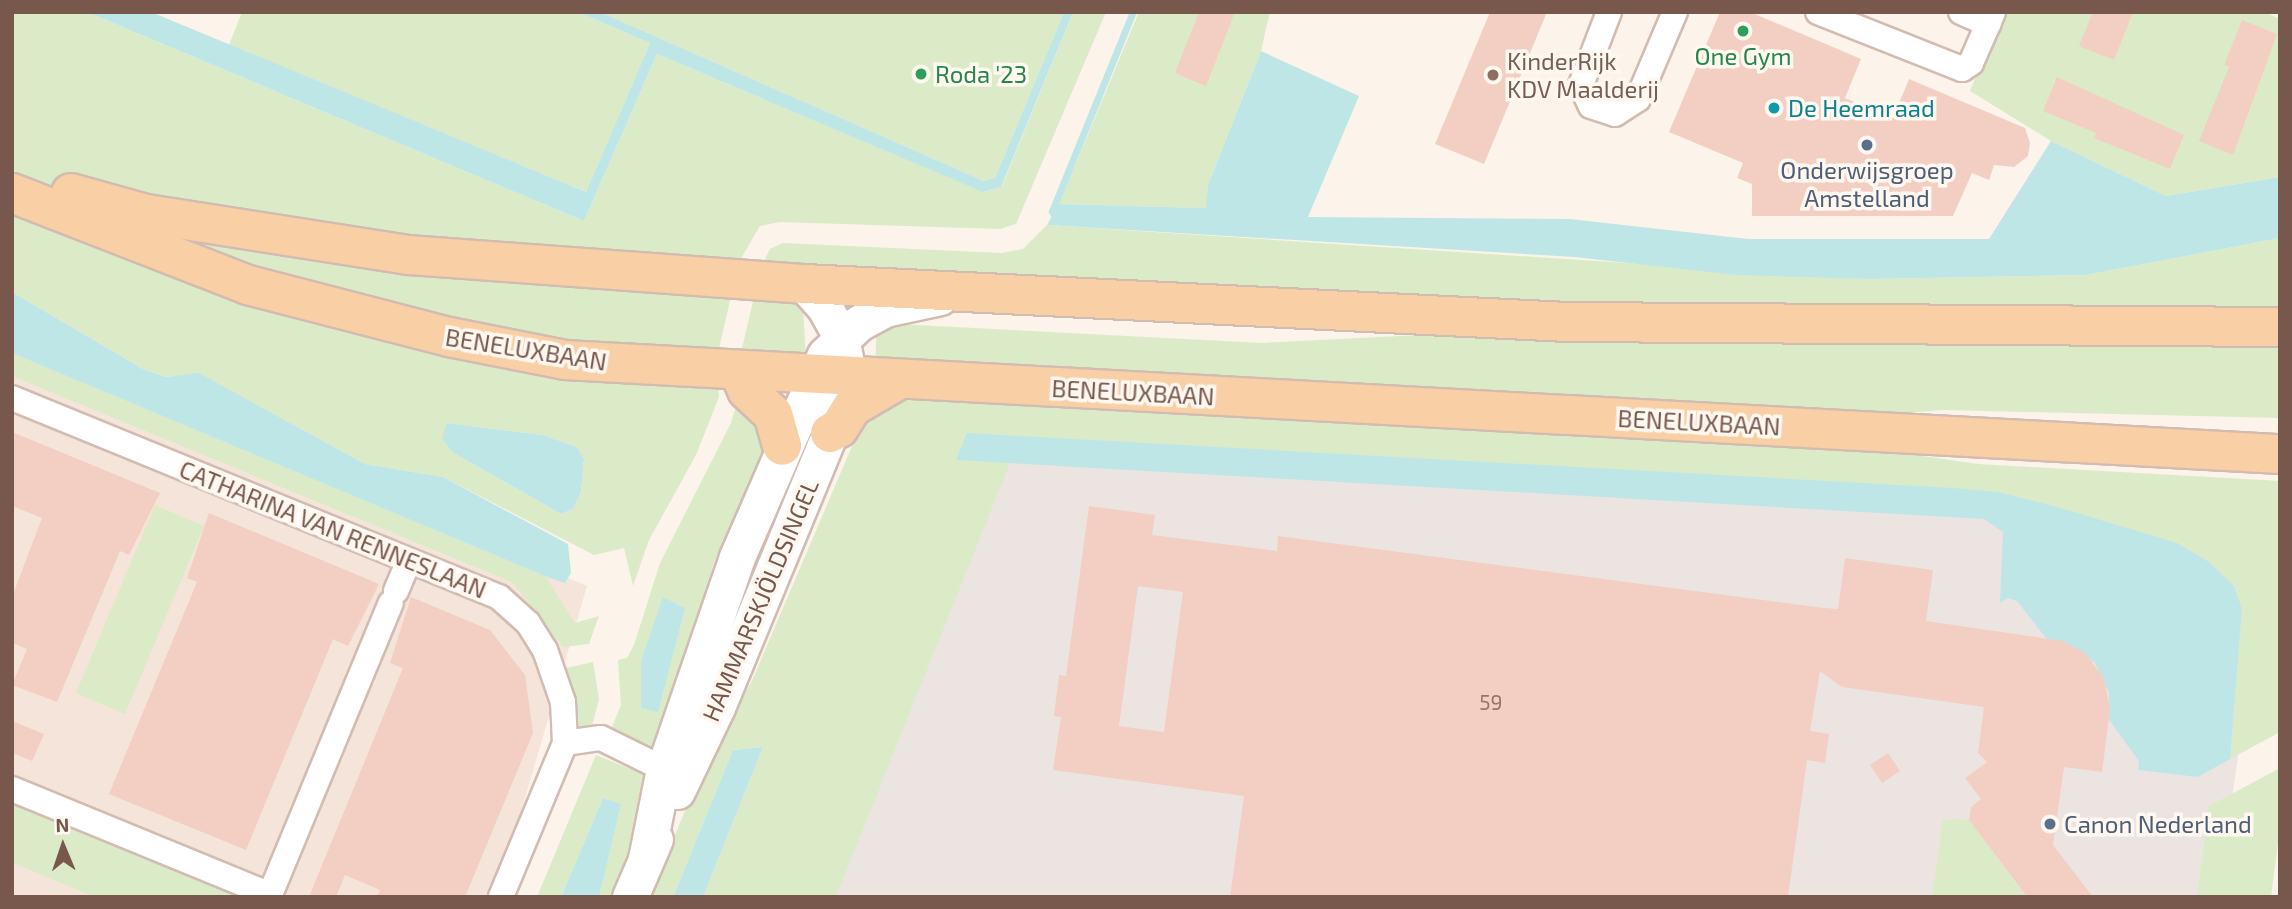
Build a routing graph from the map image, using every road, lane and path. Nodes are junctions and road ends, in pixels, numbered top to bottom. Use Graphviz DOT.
graph roads {
  1 [pos="1609,12"];
  2 [pos="1675,12"];
  3 [pos="1818,12"];
  4 [pos="1961,12"];
  5 [pos="1990,18"];
  6 [pos="12,176"];
  7 [pos="12,192"];
  8 [pos="804,284"];
  9 [pos="968,291"];
  10 [pos="2280,327"];
  11 [pos="841,337"];
  12 [pos="739,372"];
  13 [pos="831,376"];
  14 [pos="900,379"];
  15 [pos="12,398"];
  16 [pos="2280,432"];
  17 [pos="830,433"];
  18 [pos="782,446"];
  19 [pos="2262,453"];
  20 [pos="2280,470"];
  21 [pos="409,561"];
  22 [pos="565,743"];
  23 [pos="674,774"];
  24 [pos="12,789"];
  25 [pos="270,896"];
  26 [pos="501,897"];
  27 [pos="630,897"];
  1 -- 2 [label="street"];
  3 -- 5 [label="street"];
  4 -- 5 [label="street"];
  6 -- 8 [label="main road"];
  7 -- 12 [label="main road, BENELUXBAAN"];
  8 -- 9 [label="main road"];
  8 -- 11 [label="street, HAMMARSKJÖLDSINGEL"];
  9 -- 10 [label="main road"];
  9 -- 11 [label="street"];
  11 -- 13 [label="street, HAMMARSKJÖLDSINGEL"];
  12 -- 13 [label="main road, BENELUXBAAN"];
  12 -- 18 [label="main road"];
  13 -- 14 [label="main road, BENELUXBAAN"];
  13 -- 17 [label="street, HAMMARSKJÖLDSINGEL"];
  13 -- 18 [label="street, HAMMARSKJÖLDSINGEL"];
  14 -- 17 [label="main road"];
  14 -- 19 [label="main road, BENELUXBAAN"];
  15 -- 21 [label="street, CATHARINA VAN RENNESLAAN"];
  16 -- 19 [label="main road"];
  17 -- 23 [label="street, HAMMARSKJÖLDSINGEL"];
  18 -- 23 [label="street, HAMMARSKJÖLDSINGEL"];
  19 -- 20 [label="main road"];
  21 -- 22 [label="street, CATHARINA VAN RENNESLAAN"];
  21 -- 25 [label="street"];
  22 -- 23 [label="street"];
  22 -- 26 [label="street, CATHARINA VAN RENNESLAAN"];
  23 -- 27 [label="street, HAMMARSKJÖLDSINGEL"];
  24 -- 25 [label="street"];
}
